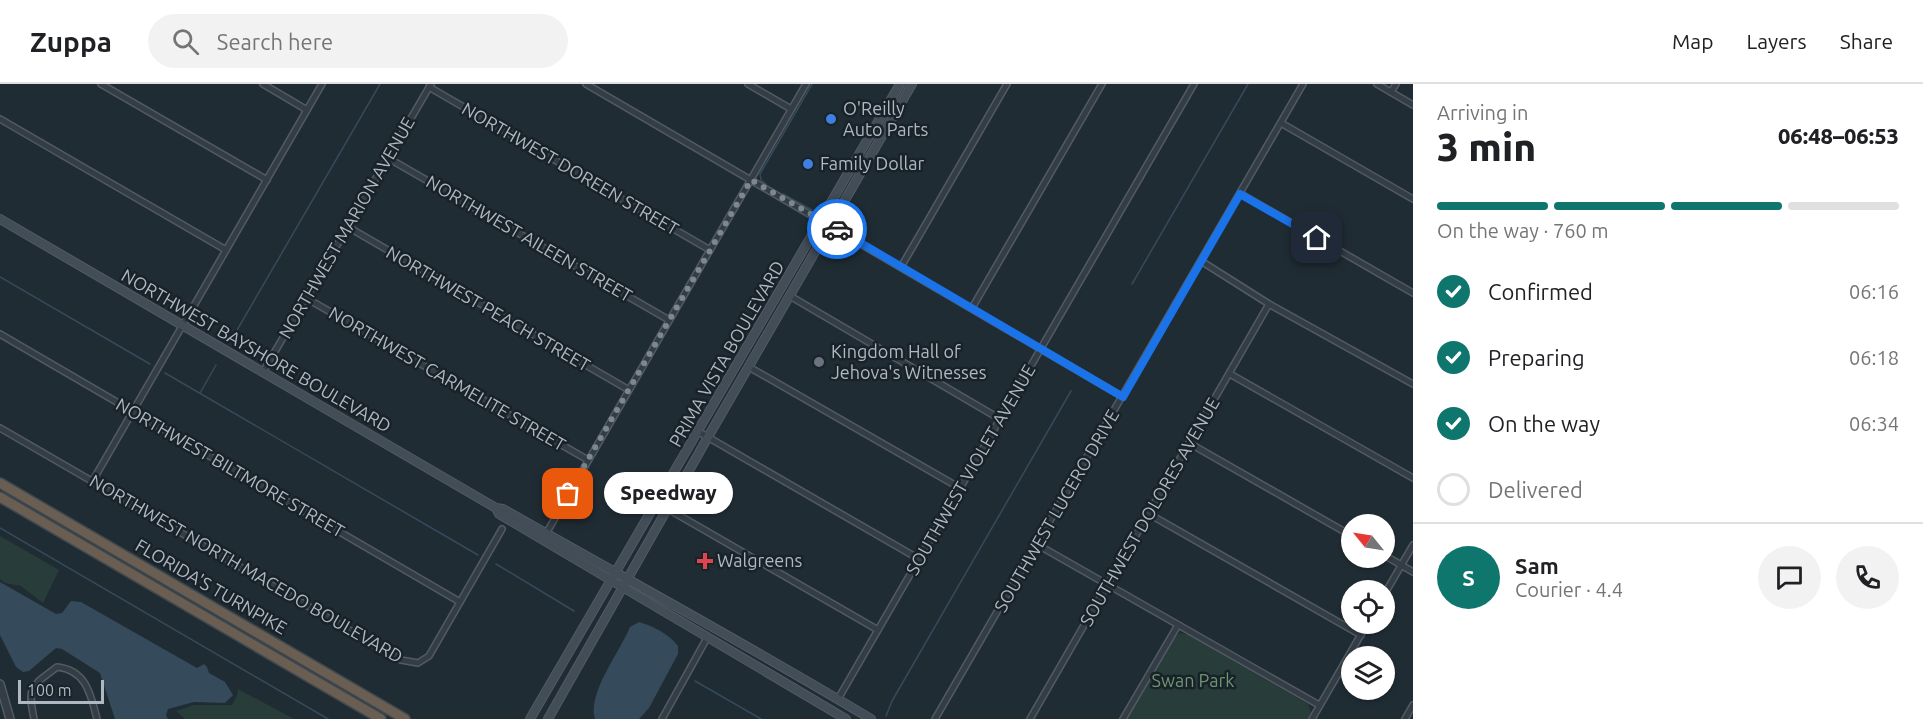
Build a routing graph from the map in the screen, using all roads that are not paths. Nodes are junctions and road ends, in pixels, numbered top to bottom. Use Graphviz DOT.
graph roads {
  1 [pos="101,84"];
  2 [pos="263,84"];
  3 [pos="322,84"];
  4 [pos="586,84"];
  5 [pos="748,84"];
  6 [pos="806,84"];
  7 [pos="900,84"];
  8 [pos="912,84"];
  9 [pos="1007,84"];
  10 [pos="1102,84"];
  11 [pos="1194,84"];
  12 [pos="1303,84"];
  13 [pos="1377,84"];
  14 [pos="1396,84"];
  15 [pos="430,86"];
  16 [pos="1391,93"];
  17 [pos="1413,105"];
  18 [pos="791,109"];
  19 [pos="307,110"];
  20 [pos="0,119"];
  21 [pos="1281,123"];
  22 [pos="388,158"];
  23 [pos="267,180"];
  24 [pos="751,180"];
  25 [pos="1240,194"];
  26 [pos="1413,199"];
  27 [pos="0,219"];
  28 [pos="822,221"];
  29 [pos="831,226"];
  30 [pos="348,228"];
  31 [pos="226,250"];
  32 [pos="710,250"];
  33 [pos="1201,261"];
  34 [pos="901,267"];
  35 [pos="1413,293"];
  36 [pos="790,296"];
  37 [pos="306,298"];
  38 [pos="1269,304"];
  39 [pos="972,308"];
  40 [pos="669,320"];
  41 [pos="182,325"];
  42 [pos="0,334"];
  43 [pos="1041,348"];
  44 [pos="749,367"];
  45 [pos="263,372"];
  46 [pos="1230,374"];
  47 [pos="1413,384"];
  48 [pos="629,390"];
  49 [pos="1123,397"];
  50 [pos="132,411"];
  51 [pos="1000,419"];
  52 [pos="0,428"];
  53 [pos="699,432"];
  54 [pos="708,437"];
  55 [pos="1189,443"];
  56 [pos="588,460"];
  57 [pos="1413,478"];
  58 [pos="92,482"];
  59 [pos="0,483"];
  60 [pos="960,488"];
  61 [pos="0,497"];
  62 [pos="496,508"];
  63 [pos="668,509"];
  64 [pos="1149,514"];
  65 [pos="502,529"];
  66 [pos="1341,530"];
  67 [pos="547,532"];
  68 [pos="1038,544"];
  69 [pos="1413,545"];
  70 [pos="919,559"];
  71 [pos="1395,561"];
  72 [pos="1402,565"];
  73 [pos="616,571"];
  74 [pos="1413,572"];
  75 [pos="627,579"];
  76 [pos="610,580"];
  77 [pos="1393,580"];
  78 [pos="1108,584"];
  79 [pos="622,587"];
  80 [pos="460,602"];
  81 [pos="1178,625"];
  82 [pos="878,630"];
  83 [pos="1361,635"];
  84 [pos="707,638"];
  85 [pos="749,663"];
  86 [pos="800,676"];
  87 [pos="0,684"];
  88 [pos="798,691"];
  89 [pos="837,699"];
  90 [pos="1319,705"];
  91 [pos="1413,705"];
  92 [pos="850,706"];
  93 [pos="10,719"];
  94 [pos="34,719"];
  95 [pos="97,719"];
  96 [pos="381,719"];
  97 [pos="405,719"];
  98 [pos="530,719"];
  99 [pos="548,719"];
  100 [pos="662,719"];
  101 [pos="846,719"];
  102 [pos="872,719"];
  103 [pos="935,719"];
  104 [pos="1030,719"];
  105 [pos="1123,719"];
  106 [pos="1312,719"];
  107 [pos="1405,719"];
  1 -- 23 [label="street"];
  2 -- 19 [label="street"];
  3 -- 19 [label="street"];
  4 -- 24 [label="street"];
  5 -- 18 [label="street"];
  6 -- 18 [label="street"];
  7 -- 28 [label="main road, PRIMA VISTA BOULEVARD"];
  8 -- 29 [label="main road, PRIMA VISTA BOULEVARD"];
  9 -- 34 [label="street"];
  10 -- 39 [label="street"];
  11 -- 43 [label="street, SOUTHWEST VIOLET AVENUE"];
  12 -- 21 [label="street, SOUTHWEST LUCERO DRIVE"];
  13 -- 16 [label="street"];
  14 -- 16 [label="street"];
  15 -- 22 [label="street, NORTHWEST MARION AVENUE"];
  15 -- 32 [label="street, NORTHWEST DOREEN STREET"];
  16 -- 17 [label="street"];
  18 -- 24 [label="street"];
  19 -- 23 [label="street"];
  20 -- 31 [label="street"];
  21 -- 25 [label="street, SOUTHWEST LUCERO DRIVE"];
  21 -- 26 [label="street"];
  22 -- 30 [label="street, NORTHWEST MARION AVENUE"];
  22 -- 40 [label="street, NORTHWEST AILEEN STREET"];
  23 -- 31 [label="street"];
  24 -- 28 [label="street"];
  24 -- 32 [label="street"];
  25 -- 33 [label="street, SOUTHWEST LUCERO DRIVE"];
  25 -- 35 [label="street"];
  27 -- 41 [label="main road, NORTHWEST BAYSHORE BOULEVARD"];
  28 -- 29 [label="street"];
  28 -- 53 [label="main road, PRIMA VISTA BOULEVARD"];
  29 -- 34 [label="street"];
  29 -- 36 [label="main road, PRIMA VISTA BOULEVARD"];
  30 -- 37 [label="street, NORTHWEST MARION AVENUE"];
  30 -- 48 [label="street, NORTHWEST PEACH STREET"];
  31 -- 41 [label="street"];
  32 -- 40 [label="street"];
  33 -- 38 [label="street"];
  33 -- 49 [label="street, SOUTHWEST LUCERO DRIVE"];
  34 -- 39 [label="street"];
  36 -- 44 [label="main road, PRIMA VISTA BOULEVARD"];
  36 -- 51 [label="street"];
  37 -- 45 [label="street, NORTHWEST MARION AVENUE"];
  37 -- 56 [label="street, NORTHWEST CARMELITE STREET"];
  38 -- 46 [label="street, SOUTHWEST DOLORES AVENUE"];
  38 -- 47 [label="street"];
  39 -- 43 [label="street"];
  40 -- 48 [label="street"];
  41 -- 45 [label="main road, NORTHWEST BAYSHORE BOULEVARD"];
  41 -- 50 [label="street"];
  42 -- 50 [label="street, NORTHWEST BILTMORE STREET"];
  43 -- 49 [label="street"];
  43 -- 51 [label="street, SOUTHWEST VIOLET AVENUE"];
  44 -- 54 [label="main road, PRIMA VISTA BOULEVARD"];
  44 -- 60 [label="street"];
  45 -- 62 [label="main road, NORTHWEST BAYSHORE BOULEVARD"];
  46 -- 55 [label="street, SOUTHWEST DOLORES AVENUE"];
  46 -- 57 [label="street"];
  48 -- 56 [label="street"];
  49 -- 68 [label="street, SOUTHWEST LUCERO DRIVE"];
  50 -- 58 [label="street"];
  50 -- 80 [label="street, NORTHWEST BILTMORE STREET"];
  51 -- 60 [label="street, SOUTHWEST VIOLET AVENUE"];
  52 -- 58 [label="street, NORTHWEST NORTH MACEDO BOULEVARD"];
  53 -- 54 [label="street"];
  53 -- 73 [label="main road, PRIMA VISTA BOULEVARD"];
  54 -- 63 [label="main road, PRIMA VISTA BOULEVARD"];
  54 -- 70 [label="street"];
  55 -- 64 [label="street, SOUTHWEST DOLORES AVENUE"];
  55 -- 66 [label="street"];
  56 -- 67 [label="street"];
  58 -- 80 [label="street, NORTHWEST NORTH MACEDO BOULEVARD"];
  59 -- 97 [label="highway, FLORIDA'S TURNPIKE"];
  60 -- 70 [label="street, SOUTHWEST VIOLET AVENUE"];
  61 -- 96 [label="highway, FLORIDA'S TURNPIKE"];
  62 -- 67 [label="main road, NORTHWEST BAYSHORE BOULEVARD"];
  62 -- 76 [label="main road, NORTHWEST BAYSHORE BOULEVARD"];
  63 -- 75 [label="main road, PRIMA VISTA BOULEVARD"];
  63 -- 82 [label="street"];
  64 -- 78 [label="street, SOUTHWEST DOLORES AVENUE"];
  64 -- 83 [label="street"];
  65 -- 80 [label="street, NORTHWEST NORTH MACEDO BOULEVARD"];
  67 -- 73 [label="main road, NORTHWEST BAYSHORE BOULEVARD"];
  68 -- 78 [label="street"];
  68 -- 103 [label="street, SOUTHWEST LUCERO DRIVE"];
  69 -- 72 [label="street"];
  70 -- 82 [label="street, SOUTHWEST VIOLET AVENUE"];
  71 -- 72 [label="street"];
  72 -- 74 [label="street"];
  72 -- 77 [label="street"];
  73 -- 75 [label="main road, NORTHWEST BAYSHORE BOULEVARD"];
  73 -- 76 [label="main road, PRIMA VISTA BOULEVARD"];
  75 -- 79 [label="main road, PRIMA VISTA BOULEVARD"];
  75 -- 86 [label="main road, NORTHWEST BAYSHORE BOULEVARD"];
  76 -- 79 [label="main road, NORTHWEST BAYSHORE BOULEVARD"];
  76 -- 98 [label="main road, PRIMA VISTA BOULEVARD"];
  78 -- 81 [label="street"];
  78 -- 104 [label="street, SOUTHWEST DOLORES AVENUE"];
  79 -- 84 [label="main road, NORTHWEST BAYSHORE BOULEVARD"];
  79 -- 99 [label="main road, PRIMA VISTA BOULEVARD"];
  81 -- 90 [label="street"];
  81 -- 105 [label="street"];
  82 -- 89 [label="street, SOUTHWEST VIOLET AVENUE"];
  83 -- 90 [label="street"];
  84 -- 85 [label="main road, NORTHWEST BAYSHORE BOULEVARD"];
  84 -- 100 [label="street"];
  85 -- 86 [label="main road"];
  85 -- 88 [label="main road"];
  86 -- 89 [label="main road, NORTHWEST BAYSHORE BOULEVARD"];
  87 -- 93 [label="street"];
  88 -- 92 [label="main road"];
  88 -- 101 [label="main road"];
  89 -- 92 [label="main road, NORTHWEST BAYSHORE BOULEVARD"];
  90 -- 106 [label="street"];
  91 -- 107 [label="street"];
  92 -- 102 [label="main road"];
  94 -- 95 [label="street"];
}
